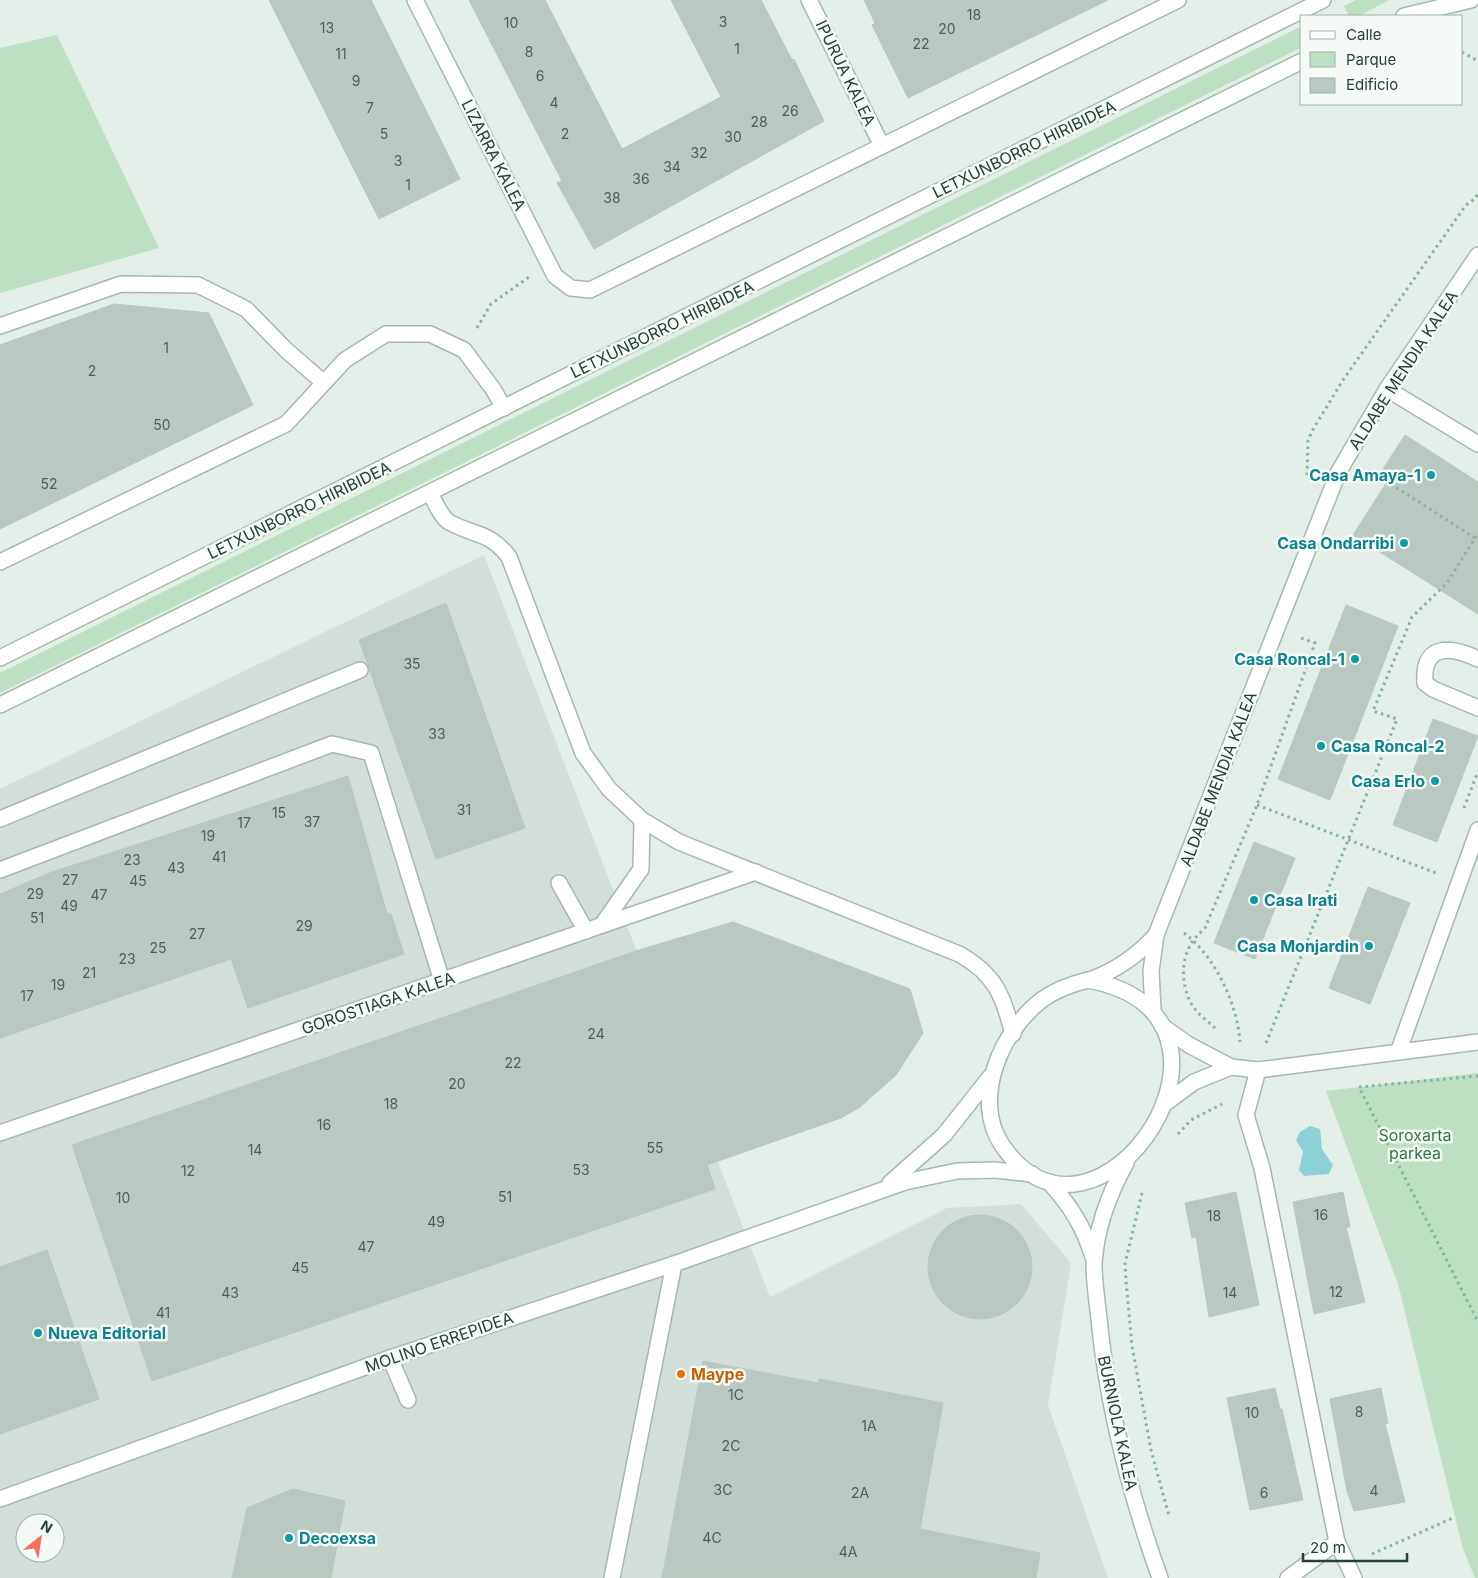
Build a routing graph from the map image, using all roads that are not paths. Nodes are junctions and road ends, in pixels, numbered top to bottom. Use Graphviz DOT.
graph roads {
  1 [pos="415,0"];
  2 [pos="809,0"];
  3 [pos="1178,0"];
  4 [pos="1323,0"];
  5 [pos="1471,0"];
  6 [pos="1478,6"];
  7 [pos="1408,15"];
  8 [pos="1300,62"];
  9 [pos="882,146"];
  10 [pos="1478,255"];
  11 [pos="0,326"];
  12 [pos="324,382"];
  13 [pos="1387,389"];
  14 [pos="504,408"];
  15 [pos="1478,444"];
  16 [pos="430,493"];
  17 [pos="0,562"];
  18 [pos="0,658"];
  19 [pos="1478,659"];
  20 [pos="360,670"];
  21 [pos="0,705"];
  22 [pos="1478,708"];
  23 [pos="0,819"];
  24 [pos="642,820"];
  25 [pos="1478,830"];
  26 [pos="0,870"];
  27 [pos="756,872"];
  28 [pos="559,883"];
  29 [pos="602,925"];
  30 [pos="586,931"];
  31 [pos="1156,934"];
  32 [pos="1088,980"];
  33 [pos="442,981"];
  34 [pos="1152,1010"];
  35 [pos="1162,1026"];
  36 [pos="1013,1034"];
  37 [pos="1478,1042"];
  38 [pos="1399,1050"];
  39 [pos="1231,1067"];
  40 [pos="1258,1070"];
  41 [pos="993,1072"];
  42 [pos="1163,1105"];
  43 [pos="0,1133"];
  44 [pos="1130,1156"];
  45 [pos="1032,1174"];
  46 [pos="1049,1182"];
  47 [pos="880,1190"];
  48 [pos="1094,1263"];
  49 [pos="674,1264"];
  50 [pos="390,1358"];
  51 [pos="408,1400"];
  52 [pos="0,1499"];
  53 [pos="1337,1542"];
  54 [pos="1351,1571"];
  55 [pos="612,1578"];
  56 [pos="1160,1578"];
  57 [pos="1288,1578"];
  1 -- 9 [label="street, LIZARRA KALEA"];
  2 -- 9 [label="street, IPURUA KALEA"];
  3 -- 9 [label="street"];
  4 -- 14 [label="street, LETXUNBORRO HIRIBIDEA"];
  5 -- 6 [label="street"];
  5 -- 7 [label="street"];
  8 -- 16 [label="street"];
  10 -- 13 [label="street, ALDABE MENDIA KALEA"];
  11 -- 12 [label="street"];
  12 -- 14 [label="street"];
  12 -- 17 [label="street"];
  13 -- 15 [label="street"];
  13 -- 31 [label="street, ALDABE MENDIA KALEA"];
  14 -- 18 [label="street, LETXUNBORRO HIRIBIDEA"];
  16 -- 21 [label="street"];
  16 -- 24 [label="street"];
  19 -- 22 [label="street"];
  20 -- 23 [label="street"];
  24 -- 27 [label="street"];
  24 -- 29 [label="street"];
  25 -- 38 [label="street"];
  26 -- 33 [label="street"];
  27 -- 29 [label="street, GOROSTIAGA KALEA"];
  27 -- 36 [label="street"];
  28 -- 30 [label="street"];
  29 -- 30 [label="street, GOROSTIAGA KALEA"];
  30 -- 33 [label="street, GOROSTIAGA KALEA"];
  31 -- 32 [label="street, ALDABE MENDIA KALEA"];
  31 -- 34 [label="street, ALDABE MENDIA KALEA"];
  32 -- 34 [label="street"];
  32 -- 36 [label="street, ALDABE MENDIA KALEA"];
  33 -- 43 [label="street, GOROSTIAGA KALEA"];
  34 -- 35 [label="street"];
  35 -- 39 [label="street"];
  35 -- 42 [label="street"];
  36 -- 41 [label="street, ALDABE MENDIA KALEA"];
  37 -- 38 [label="street"];
  38 -- 40 [label="street"];
  39 -- 40 [label="street"];
  39 -- 42 [label="street"];
  40 -- 53 [label="street"];
  41 -- 45 [label="street"];
  41 -- 47 [label="street, MOLINO ERREPIDEA"];
  42 -- 44 [label="street, BURNIOLA KALEA"];
  44 -- 46 [label="street"];
  44 -- 48 [label="street, BURNIOLA KALEA"];
  45 -- 46 [label="street"];
  45 -- 47 [label="street, MOLINO ERREPIDEA"];
  46 -- 48 [label="street, BURNIOLA KALEA"];
  47 -- 49 [label="street, MOLINO ERREPIDEA"];
  48 -- 56 [label="street, BURNIOLA KALEA"];
  49 -- 50 [label="street, MOLINO ERREPIDEA"];
  49 -- 55 [label="street"];
  50 -- 51 [label="street"];
  50 -- 52 [label="street, MOLINO ERREPIDEA"];
  53 -- 54 [label="street"];
  53 -- 57 [label="street"];
}
